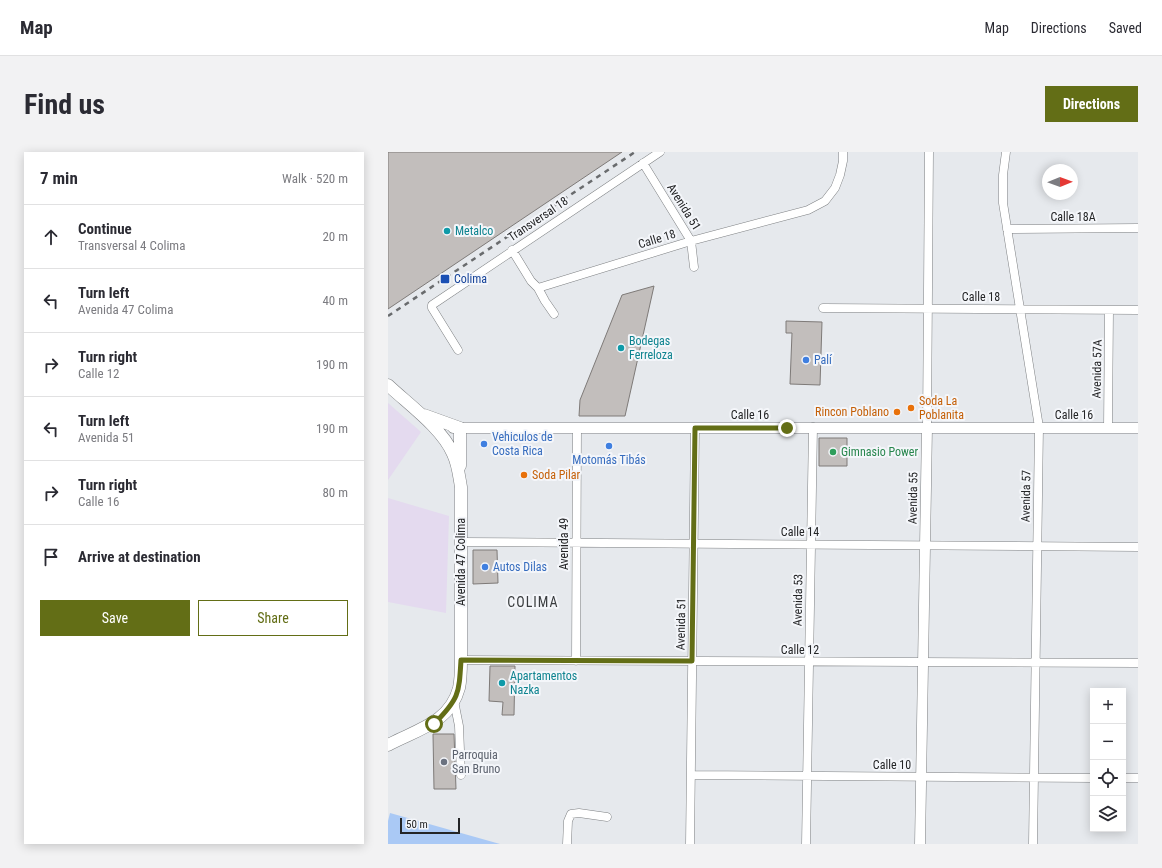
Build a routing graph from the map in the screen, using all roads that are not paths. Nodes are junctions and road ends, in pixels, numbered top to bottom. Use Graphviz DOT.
graph roads {
  1 [pos="660,152"];
  2 [pos="843,152"];
  3 [pos="929,152"];
  4 [pos="1006,152"];
  5 [pos="643,163"];
  6 [pos="1138,228"];
  7 [pos="1007,229"];
  8 [pos="691,241"];
  9 [pos="512,250"];
  10 [pos="694,267"];
  11 [pos="538,288"];
  12 [pos="823,308"];
  13 [pos="928,309"];
  14 [pos="1020,309"];
  15 [pos="1109,310"];
  16 [pos="1138,310"];
  17 [pos="554,314"];
  18 [pos="458,350"];
  19 [pos="388,385"];
  20 [pos="418,413"];
  21 [pos="928,427"];
  22 [pos="435,428"];
  23 [pos="460,428"];
  24 [pos="577,428"];
  25 [pos="695,428"];
  26 [pos="813,428"];
  27 [pos="1039,428"];
  28 [pos="1108,428"];
  29 [pos="1138,428"];
  30 [pos="460,487"];
  31 [pos="461,542"];
  32 [pos="576,543"];
  33 [pos="694,544"];
  34 [pos="811,544"];
  35 [pos="925,545"];
  36 [pos="1037,546"];
  37 [pos="1138,546"];
  38 [pos="461,660"];
  39 [pos="576,661"];
  40 [pos="692,661"];
  41 [pos="809,662"];
  42 [pos="923,662"];
  43 [pos="1036,663"];
  44 [pos="1138,663"];
  45 [pos="454,701"];
  46 [pos="388,745"];
  47 [pos="461,774"];
  48 [pos="691,775"];
  49 [pos="807,776"];
  50 [pos="921,777"];
  51 [pos="1034,778"];
  52 [pos="1090,778"];
  53 [pos="1126,778"];
  54 [pos="1138,778"];
  55 [pos="607,817"];
  56 [pos="566,844"];
  57 [pos="690,844"];
  58 [pos="806,844"];
  59 [pos="920,844"];
  60 [pos="1033,844"];
  1 -- 5 [label="street, Transversal 18"];
  2 -- 8 [label="street, Calle 18"];
  3 -- 13 [label="street, Avenida 55"];
  4 -- 7 [label="street, Avenida 57"];
  5 -- 8 [label="street, Avenida 51"];
  5 -- 9 [label="street, Transversal 18"];
  6 -- 7 [label="street, Calle 18A"];
  7 -- 14 [label="street, Avenida 57"];
  8 -- 10 [label="street, Avenida 51"];
  8 -- 11 [label="street, Calle 18"];
  9 -- 11 [label="street"];
  9 -- 18 [label="street, Transversal 18"];
  11 -- 17 [label="street"];
  12 -- 13 [label="street, Calle 18"];
  13 -- 14 [label="street, Calle 18"];
  13 -- 21 [label="street, Avenida 55"];
  14 -- 15 [label="street, Calle 18"];
  14 -- 27 [label="street, Avenida 57"];
  15 -- 16 [label="street, Calle 18"];
  15 -- 28 [label="street, Avenida 57A"];
  19 -- 20 [label="main road, Avenida 47 Colima"];
  20 -- 22 [label="main road, Avenida 47 Colima"];
  20 -- 23 [label="main road"];
  21 -- 26 [label="street, Calle 16"];
  21 -- 27 [label="street, Calle 16"];
  21 -- 35 [label="street, Avenida 55"];
  22 -- 23 [label="street, Calle 16"];
  22 -- 30 [label="main road, Avenida 47 Colima"];
  23 -- 24 [label="street, Calle 16"];
  23 -- 30 [label="main road"];
  24 -- 25 [label="street, Calle 16"];
  24 -- 32 [label="street, Avenida 49"];
  25 -- 26 [label="street, Calle 16"];
  25 -- 33 [label="street, Avenida 51"];
  26 -- 34 [label="street, Avenida 53"];
  27 -- 28 [label="street, Calle 16"];
  27 -- 36 [label="street, Avenida 57"];
  28 -- 29 [label="street, Calle 16"];
  30 -- 31 [label="main road, Avenida 47 Colima"];
  31 -- 32 [label="street, Calle 14"];
  31 -- 38 [label="main road, Avenida 47 Colima"];
  32 -- 33 [label="street, Calle 14"];
  32 -- 39 [label="street, Avenida 49"];
  33 -- 34 [label="street, Calle 14"];
  33 -- 40 [label="street, Avenida 51"];
  34 -- 35 [label="street, Calle 14"];
  34 -- 41 [label="street, Avenida 53"];
  35 -- 36 [label="street, Calle 14"];
  35 -- 42 [label="street, Avenida 55"];
  36 -- 37 [label="street, Calle 14"];
  36 -- 43 [label="street, Avenida 57"];
  38 -- 39 [label="street, Calle 12"];
  38 -- 45 [label="main road, Avenida 47 Colima"];
  39 -- 40 [label="street, Calle 12"];
  40 -- 41 [label="street, Calle 12"];
  40 -- 48 [label="street, Avenida 51"];
  41 -- 42 [label="street, Calle 12"];
  41 -- 49 [label="street, Avenida 53"];
  42 -- 43 [label="street, Calle 12"];
  42 -- 50 [label="street, Avenida 55"];
  43 -- 44 [label="street, Calle 12"];
  43 -- 51 [label="street, Avenida 57"];
  45 -- 46 [label="main road"];
  45 -- 47 [label="street"];
  48 -- 49 [label="street, Calle 10"];
  48 -- 57 [label="street, Avenida 51"];
  49 -- 50 [label="street, Calle 10"];
  49 -- 58 [label="street, Avenida 53"];
  50 -- 51 [label="street, Calle 10"];
  50 -- 59 [label="street, Avenida 55"];
  51 -- 52 [label="street, Calle 10"];
  51 -- 60 [label="street, Avenida 57"];
  53 -- 54 [label="street"];
  55 -- 56 [label="street"];
}
